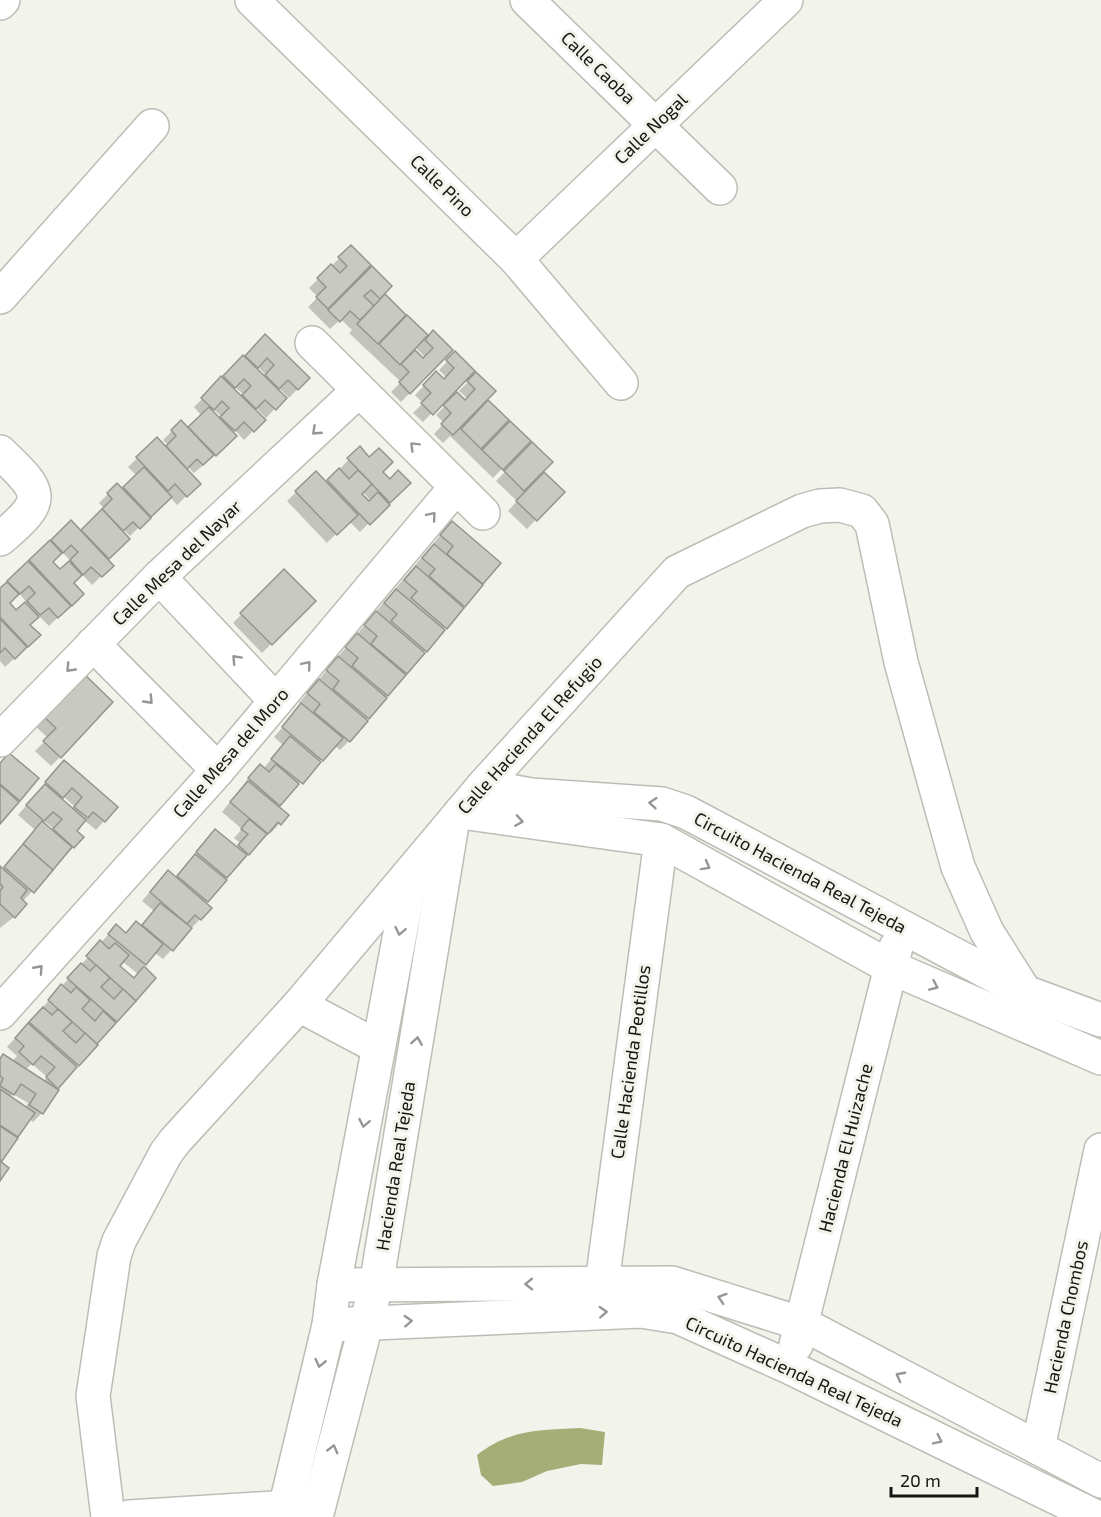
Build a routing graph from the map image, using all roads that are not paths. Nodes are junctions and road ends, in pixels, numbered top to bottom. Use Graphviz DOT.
graph roads {
  1 [pos="3,0"];
  2 [pos="252,0"];
  3 [pos="527,0"];
  4 [pos="786,0"];
  5 [pos="0,3"];
  6 [pos="656,125"];
  7 [pos="152,126"];
  8 [pos="720,188"];
  9 [pos="516,259"];
  10 [pos="0,297"];
  11 [pos="312,344"];
  12 [pos="621,383"];
  13 [pos="358,391"];
  14 [pos="11,462"];
  15 [pos="456,488"];
  16 [pos="483,513"];
  17 [pos="0,538"];
  18 [pos="159,577"];
  19 [pos="93,644"];
  20 [pos="276,701"];
  21 [pos="0,740"];
  22 [pos="218,770"];
  23 [pos="483,786"];
  24 [pos="457,817"];
  25 [pos="661,840"];
  26 [pos="411,874"];
  27 [pos="901,928"];
  28 [pos="890,967"];
  29 [pos="1025,993"];
  30 [pos="299,1005"];
  31 [pos="0,1013"];
  32 [pos="1101,1020"];
  33 [pos="378,1047"];
  34 [pos="1101,1058"];
  35 [pos="1101,1150"];
  36 [pos="602,1283"];
  37 [pos="334,1285"];
  38 [pos="376,1286"];
  39 [pos="367,1323"];
  40 [pos="803,1324"];
  41 [pos="329,1325"];
  42 [pos="789,1367"];
  43 [pos="1038,1448"];
  44 [pos="1101,1481"];
  45 [pos="301,1512"];
  46 [pos="108,1517"];
  47 [pos="129,1517"];
  48 [pos="1096,1517"];
  1 -- 5 [label="street"];
  2 -- 9 [label="street, Calle Pino"];
  3 -- 6 [label="street, Calle Caoba"];
  4 -- 6 [label="street, Calle Nogal"];
  6 -- 8 [label="street, Calle Caoba"];
  6 -- 9 [label="street, Calle Nogal"];
  7 -- 10 [label="street"];
  9 -- 12 [label="street, Calle Pino"];
  11 -- 13 [label="street"];
  15 -- 13 [label="street, one-way"];
  13 -- 18 [label="street, Calle Mesa del Nayar, one-way"];
  14 -- 17 [label="street"];
  15 -- 16 [label="street"];
  20 -- 15 [label="street, Calle Mesa del Moro, one-way"];
  18 -- 19 [label="street, Calle Mesa del Nayar"];
  20 -- 18 [label="street, one-way"];
  19 -- 21 [label="street, Calle Mesa del Nayar, one-way"];
  19 -- 22 [label="street, one-way"];
  20 -- 22 [label="street, Calle Mesa del Moro"];
  31 -- 22 [label="street, Calle Mesa del Moro, one-way"];
  23 -- 24 [label="street, Calle Hacienda El Refugio"];
  27 -- 23 [label="street, Circuito Hacienda Real Tejeda, one-way"];
  23 -- 29 [label="street, Calle Hacienda El Refugio"];
  24 -- 25 [label="street, Circuito Hacienda Real Tejeda, one-way"];
  24 -- 26 [label="street, Calle Hacienda El Refugio"];
  38 -- 24 [label="street, Hacienda Real Tejeda, one-way"];
  25 -- 28 [label="street, Circuito Hacienda Real Tejeda, one-way"];
  25 -- 36 [label="street, Calle Hacienda Peotillos"];
  26 -- 30 [label="street, Calle Hacienda El Refugio"];
  26 -- 33 [label="street, Hacienda Real Tejeda, one-way"];
  27 -- 28 [label="street, Hacienda El Huizache"];
  27 -- 29 [label="street, Circuito Hacienda Real Tejeda"];
  28 -- 34 [label="street, Circuito Hacienda Real Tejeda, one-way"];
  28 -- 40 [label="street, Hacienda El Huizache"];
  29 -- 32 [label="street, Circuito Hacienda Real Tejeda"];
  30 -- 33 [label="street"];
  30 -- 46 [label="street, Calle Hacienda El Refugio"];
  33 -- 37 [label="street, Hacienda Real Tejeda, one-way"];
  35 -- 43 [label="street, Hacienda Chombos"];
  36 -- 38 [label="street, Circuito Hacienda Real Tejeda, one-way"];
  40 -- 36 [label="street, Circuito Hacienda Real Tejeda, one-way"];
  37 -- 38 [label="street, Circuito Hacienda Real Tejeda"];
  37 -- 41 [label="street, Hacienda Real Tejeda"];
  38 -- 39 [label="street, Hacienda Real Tejeda"];
  39 -- 41 [label="street, Circuito Hacienda Real Tejeda"];
  39 -- 42 [label="street, Circuito Hacienda Real Tejeda, one-way"];
  45 -- 39 [label="street, Hacienda Real Tejeda, one-way"];
  40 -- 42 [label="street, Hacienda El Huizache"];
  43 -- 40 [label="street, Circuito Hacienda Real Tejeda, one-way"];
  41 -- 45 [label="street, Hacienda Real Tejeda, one-way"];
  42 -- 48 [label="street, Circuito Hacienda Real Tejeda, one-way"];
  43 -- 44 [label="street, Circuito Hacienda Real Tejeda"];
  45 -- 47 [label="street"];
}
